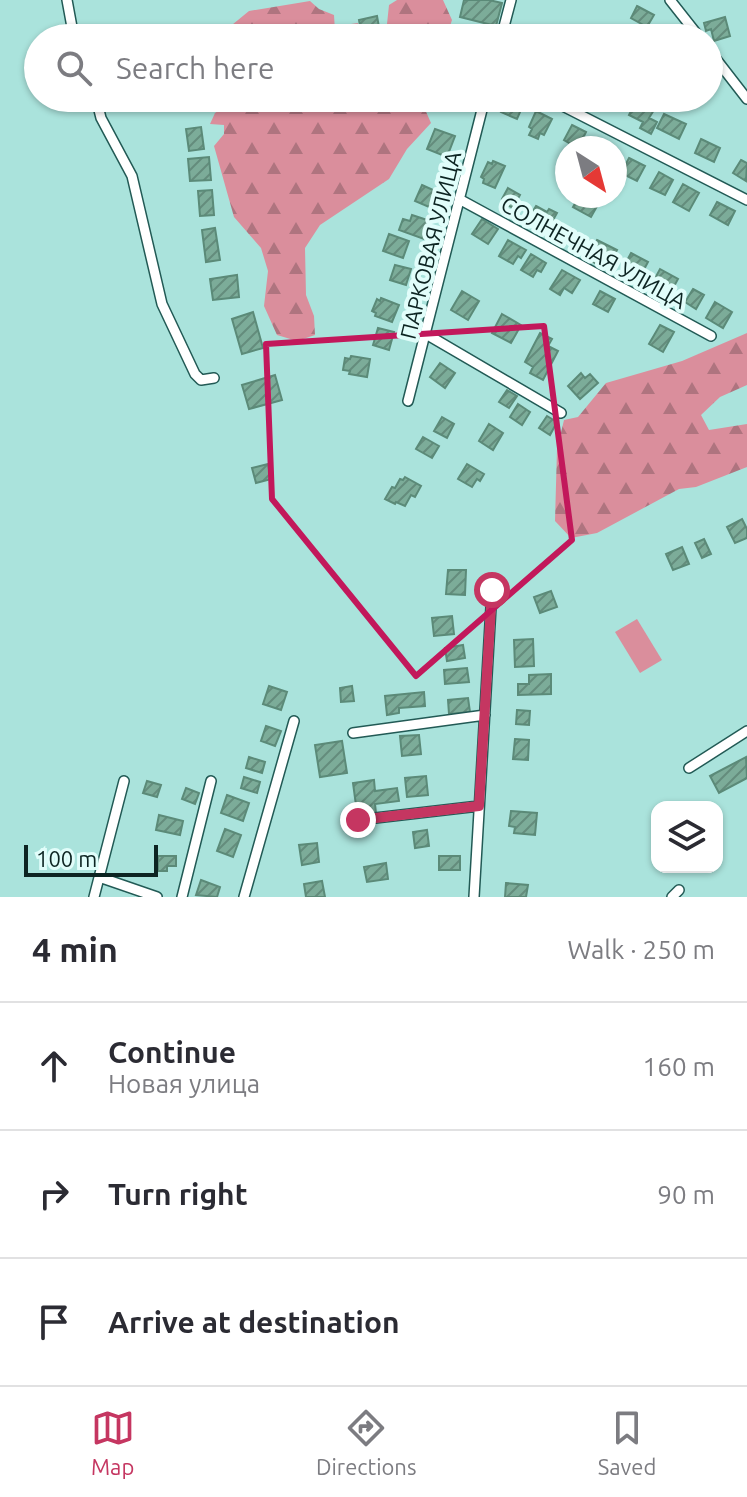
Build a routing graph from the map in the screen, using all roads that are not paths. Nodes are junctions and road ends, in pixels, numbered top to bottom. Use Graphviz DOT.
graph roads {
  1 [pos="67,0"];
  2 [pos="511,0"];
  3 [pos="670,0"];
  4 [pos="71,24"];
  5 [pos="505,24"];
  6 [pos="689,24"];
  7 [pos="723,68"];
  8 [pos="747,98"];
  9 [pos="100,112"];
  10 [pos="481,112"];
  11 [pos="574,112"];
  12 [pos="459,199"];
  13 [pos="747,200"];
  14 [pos="426,334"];
  15 [pos="711,336"];
  16 [pos="214,378"];
  17 [pos="408,401"];
  18 [pos="561,413"];
  19 [pos="492,590"];
  20 [pos="485,715"];
  21 [pos="294,721"];
  22 [pos="747,731"];
  23 [pos="353,733"];
  24 [pos="689,768"];
  25 [pos="124,781"];
  26 [pos="211,781"];
  27 [pos="479,806"];
  28 [pos="358,820"];
  29 [pos="99,877"];
  30 [pos="94,897"];
  31 [pos="157,897"];
  32 [pos="182,897"];
  33 [pos="244,897"];
  34 [pos="474,897"];
  1 -- 4 [label="street"];
  2 -- 5 [label="street"];
  3 -- 6 [label="street"];
  7 -- 8 [label="street"];
  9 -- 16 [label="street"];
  10 -- 12 [label="street, ПАРКОВАЯ УЛИЦА"];
  11 -- 13 [label="street"];
  12 -- 14 [label="street, ПАРКОВАЯ УЛИЦА"];
  12 -- 15 [label="street, СОЛНЕЧНАЯ УЛИЦА"];
  14 -- 17 [label="street, ПАРКОВАЯ УЛИЦА"];
  14 -- 18 [label="street"];
  19 -- 20 [label="street"];
  20 -- 23 [label="street"];
  20 -- 27 [label="street"];
  21 -- 33 [label="street"];
  22 -- 24 [label="street"];
  25 -- 29 [label="street"];
  26 -- 32 [label="street"];
  27 -- 28 [label="street"];
  27 -- 34 [label="street"];
  29 -- 30 [label="street"];
  29 -- 31 [label="street"];
}
